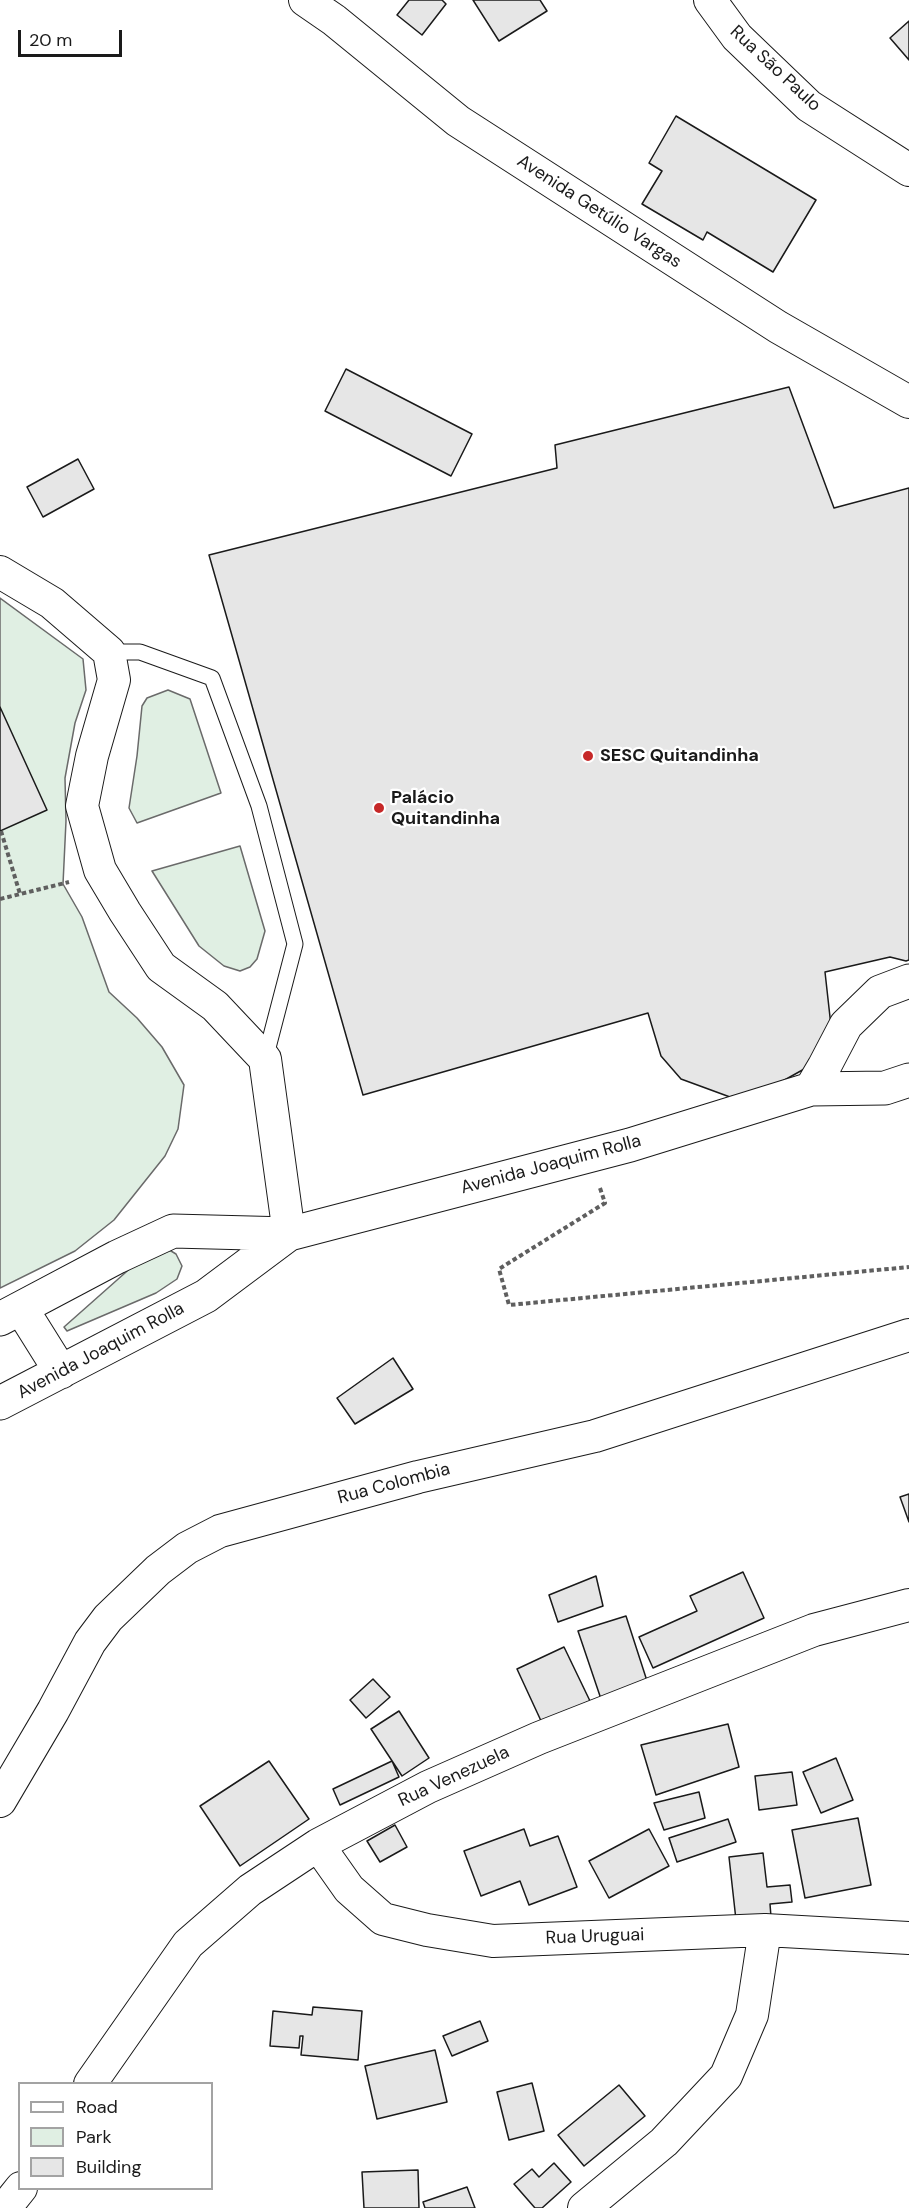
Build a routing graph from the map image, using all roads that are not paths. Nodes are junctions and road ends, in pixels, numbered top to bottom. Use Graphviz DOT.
graph roads {
  1 [pos="305,0"];
  2 [pos="710,0"];
  3 [pos="909,170"];
  4 [pos="909,402"];
  5 [pos="0,572"];
  6 [pos="109,652"];
  7 [pos="909,981"];
  8 [pos="265,1059"];
  9 [pos="909,1080"];
  10 [pos="811,1089"];
  11 [pos="289,1234"];
  12 [pos="11,1313"];
  13 [pos="909,1335"];
  14 [pos="62,1372"];
  15 [pos="0,1403"];
  16 [pos="909,1605"];
  17 [pos="0,1801"];
  18 [pos="318,1845"];
  19 [pos="765,1930"];
  20 [pos="909,1938"];
  21 [pos="91,2082"];
  22 [pos="19,2190"];
  23 [pos="5,2208"];
  24 [pos="584,2208"];
  1 -- 4 [label="street, Avenida Getúlio Vargas"];
  2 -- 3 [label="street, Rua São Paulo"];
  5 -- 6 [label="street"];
  6 -- 8 [label="street"];
  6 -- 8 [label="lane"];
  7 -- 10 [label="street"];
  8 -- 11 [label="street"];
  9 -- 10 [label="street, Avenida Joaquim Rolla"];
  10 -- 11 [label="street, Avenida Joaquim Rolla"];
  11 -- 12 [label="street, Avenida Joaquim Rolla"];
  11 -- 14 [label="street, Avenida Joaquim Rolla"];
  12 -- 14 [label="street"];
  13 -- 17 [label="street, Rua Colombia"];
  14 -- 15 [label="street, Avenida Joaquim Rolla"];
  16 -- 18 [label="street, Rua Venezuela"];
  18 -- 19 [label="street, Rua Uruguai"];
  18 -- 21 [label="street, Rua Venezuela"];
  19 -- 20 [label="street, Rua Uruguai"];
  19 -- 24 [label="street"];
  22 -- 23 [label="street"];
}
